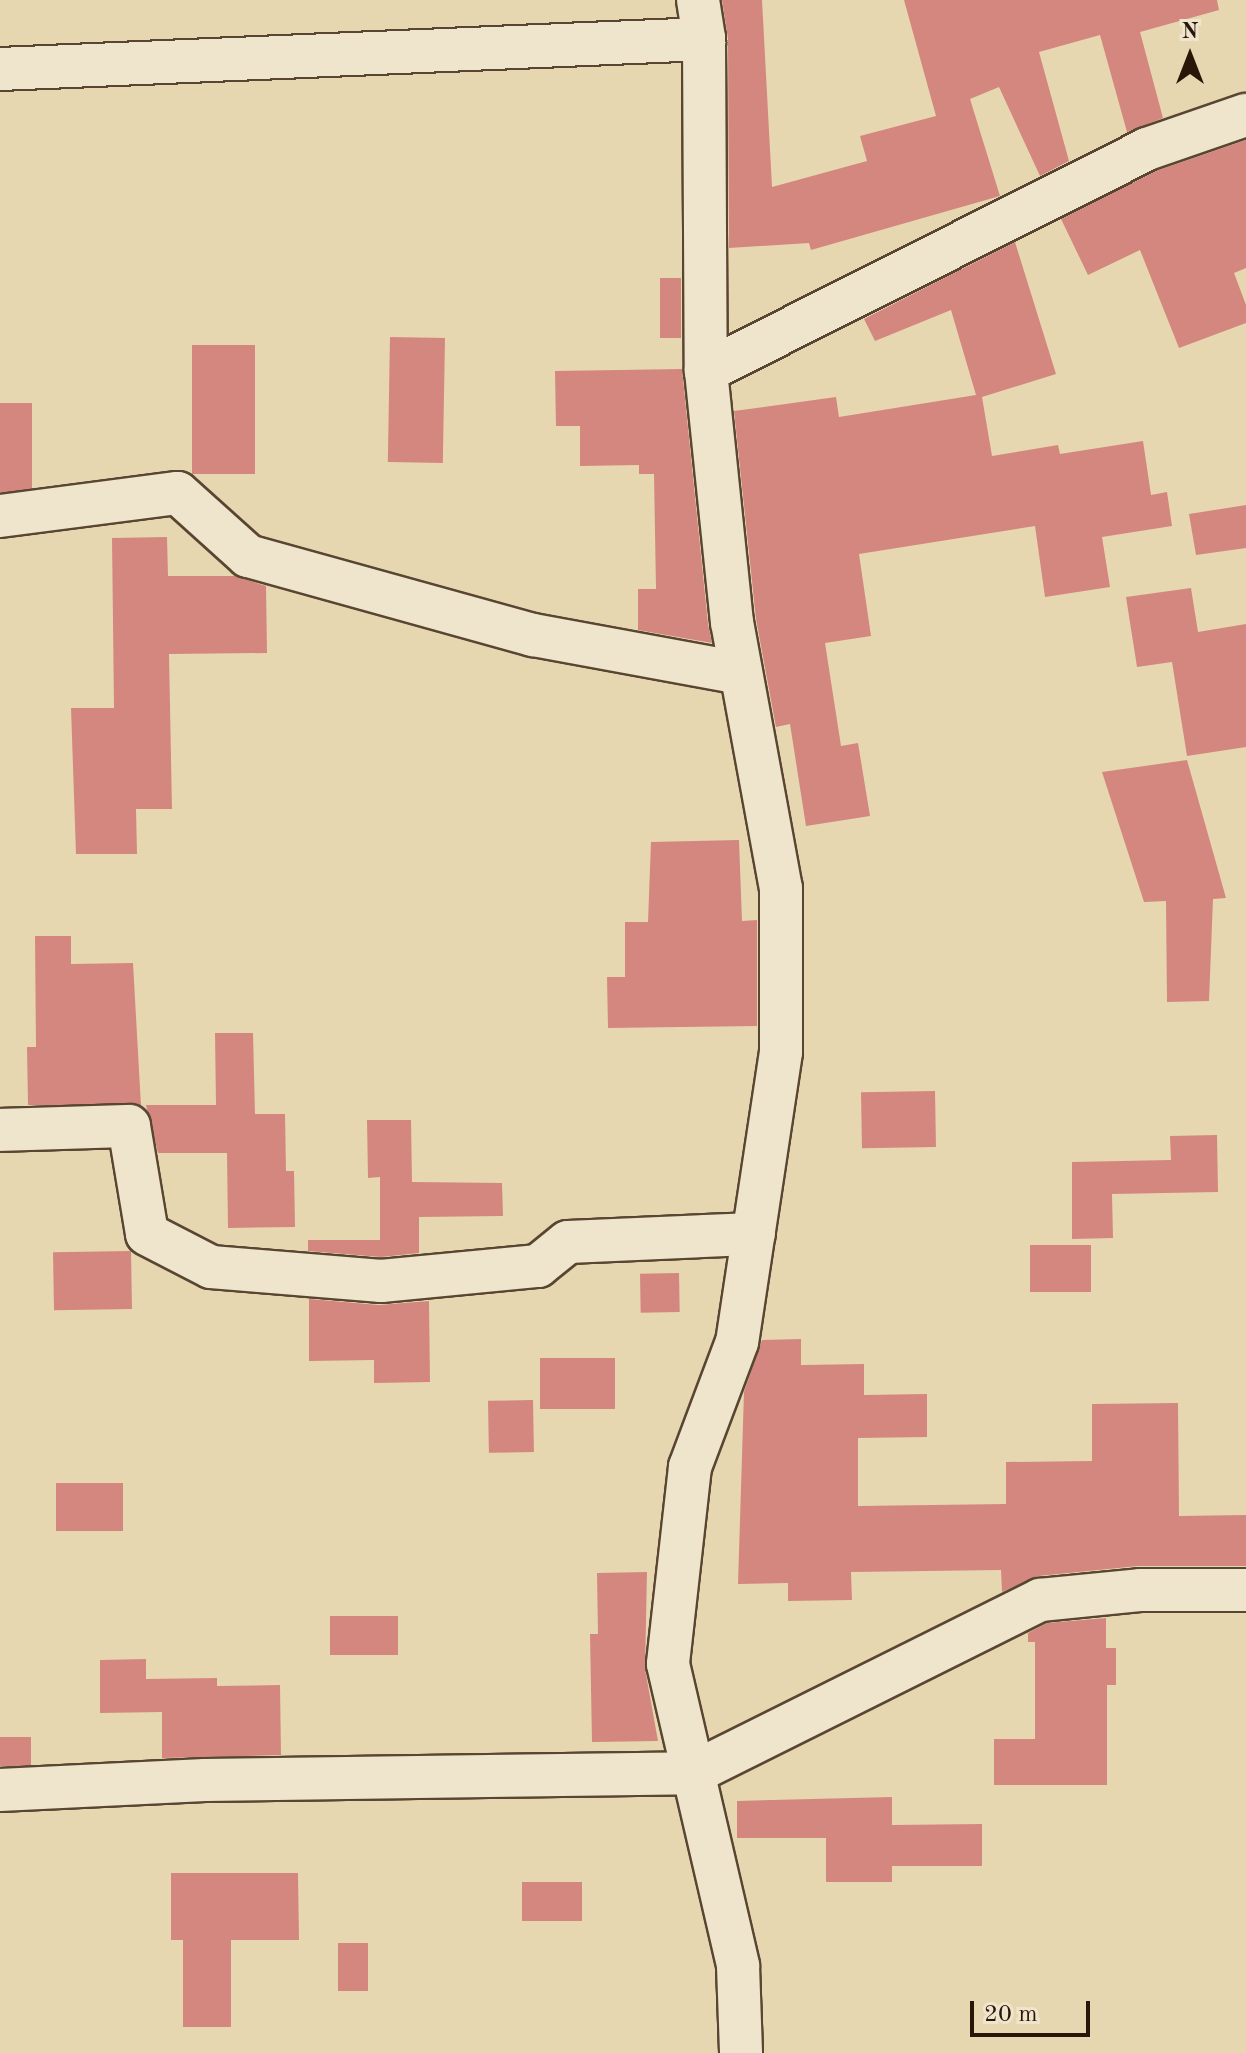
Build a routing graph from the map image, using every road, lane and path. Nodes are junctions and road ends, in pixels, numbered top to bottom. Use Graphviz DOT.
graph roads {
  1 [pos="701,19"];
  2 [pos="0,69"];
  3 [pos="1246,115"];
  4 [pos="706,371"];
  5 [pos="0,516"];
  6 [pos="741,673"];
  7 [pos="0,1130"];
  8 [pos="754,1234"];
  9 [pos="1246,1590"];
  10 [pos="693,1773"];
  11 [pos="0,1790"];
  12 [pos="741,2053"];
  1 -- 2 [label="street"];
  1 -- 4 [label="street"];
  3 -- 4 [label="street"];
  4 -- 6 [label="street"];
  5 -- 6 [label="street"];
  6 -- 8 [label="street"];
  7 -- 8 [label="street"];
  8 -- 10 [label="street"];
  9 -- 10 [label="street"];
  10 -- 11 [label="street"];
  10 -- 12 [label="street"];
}
